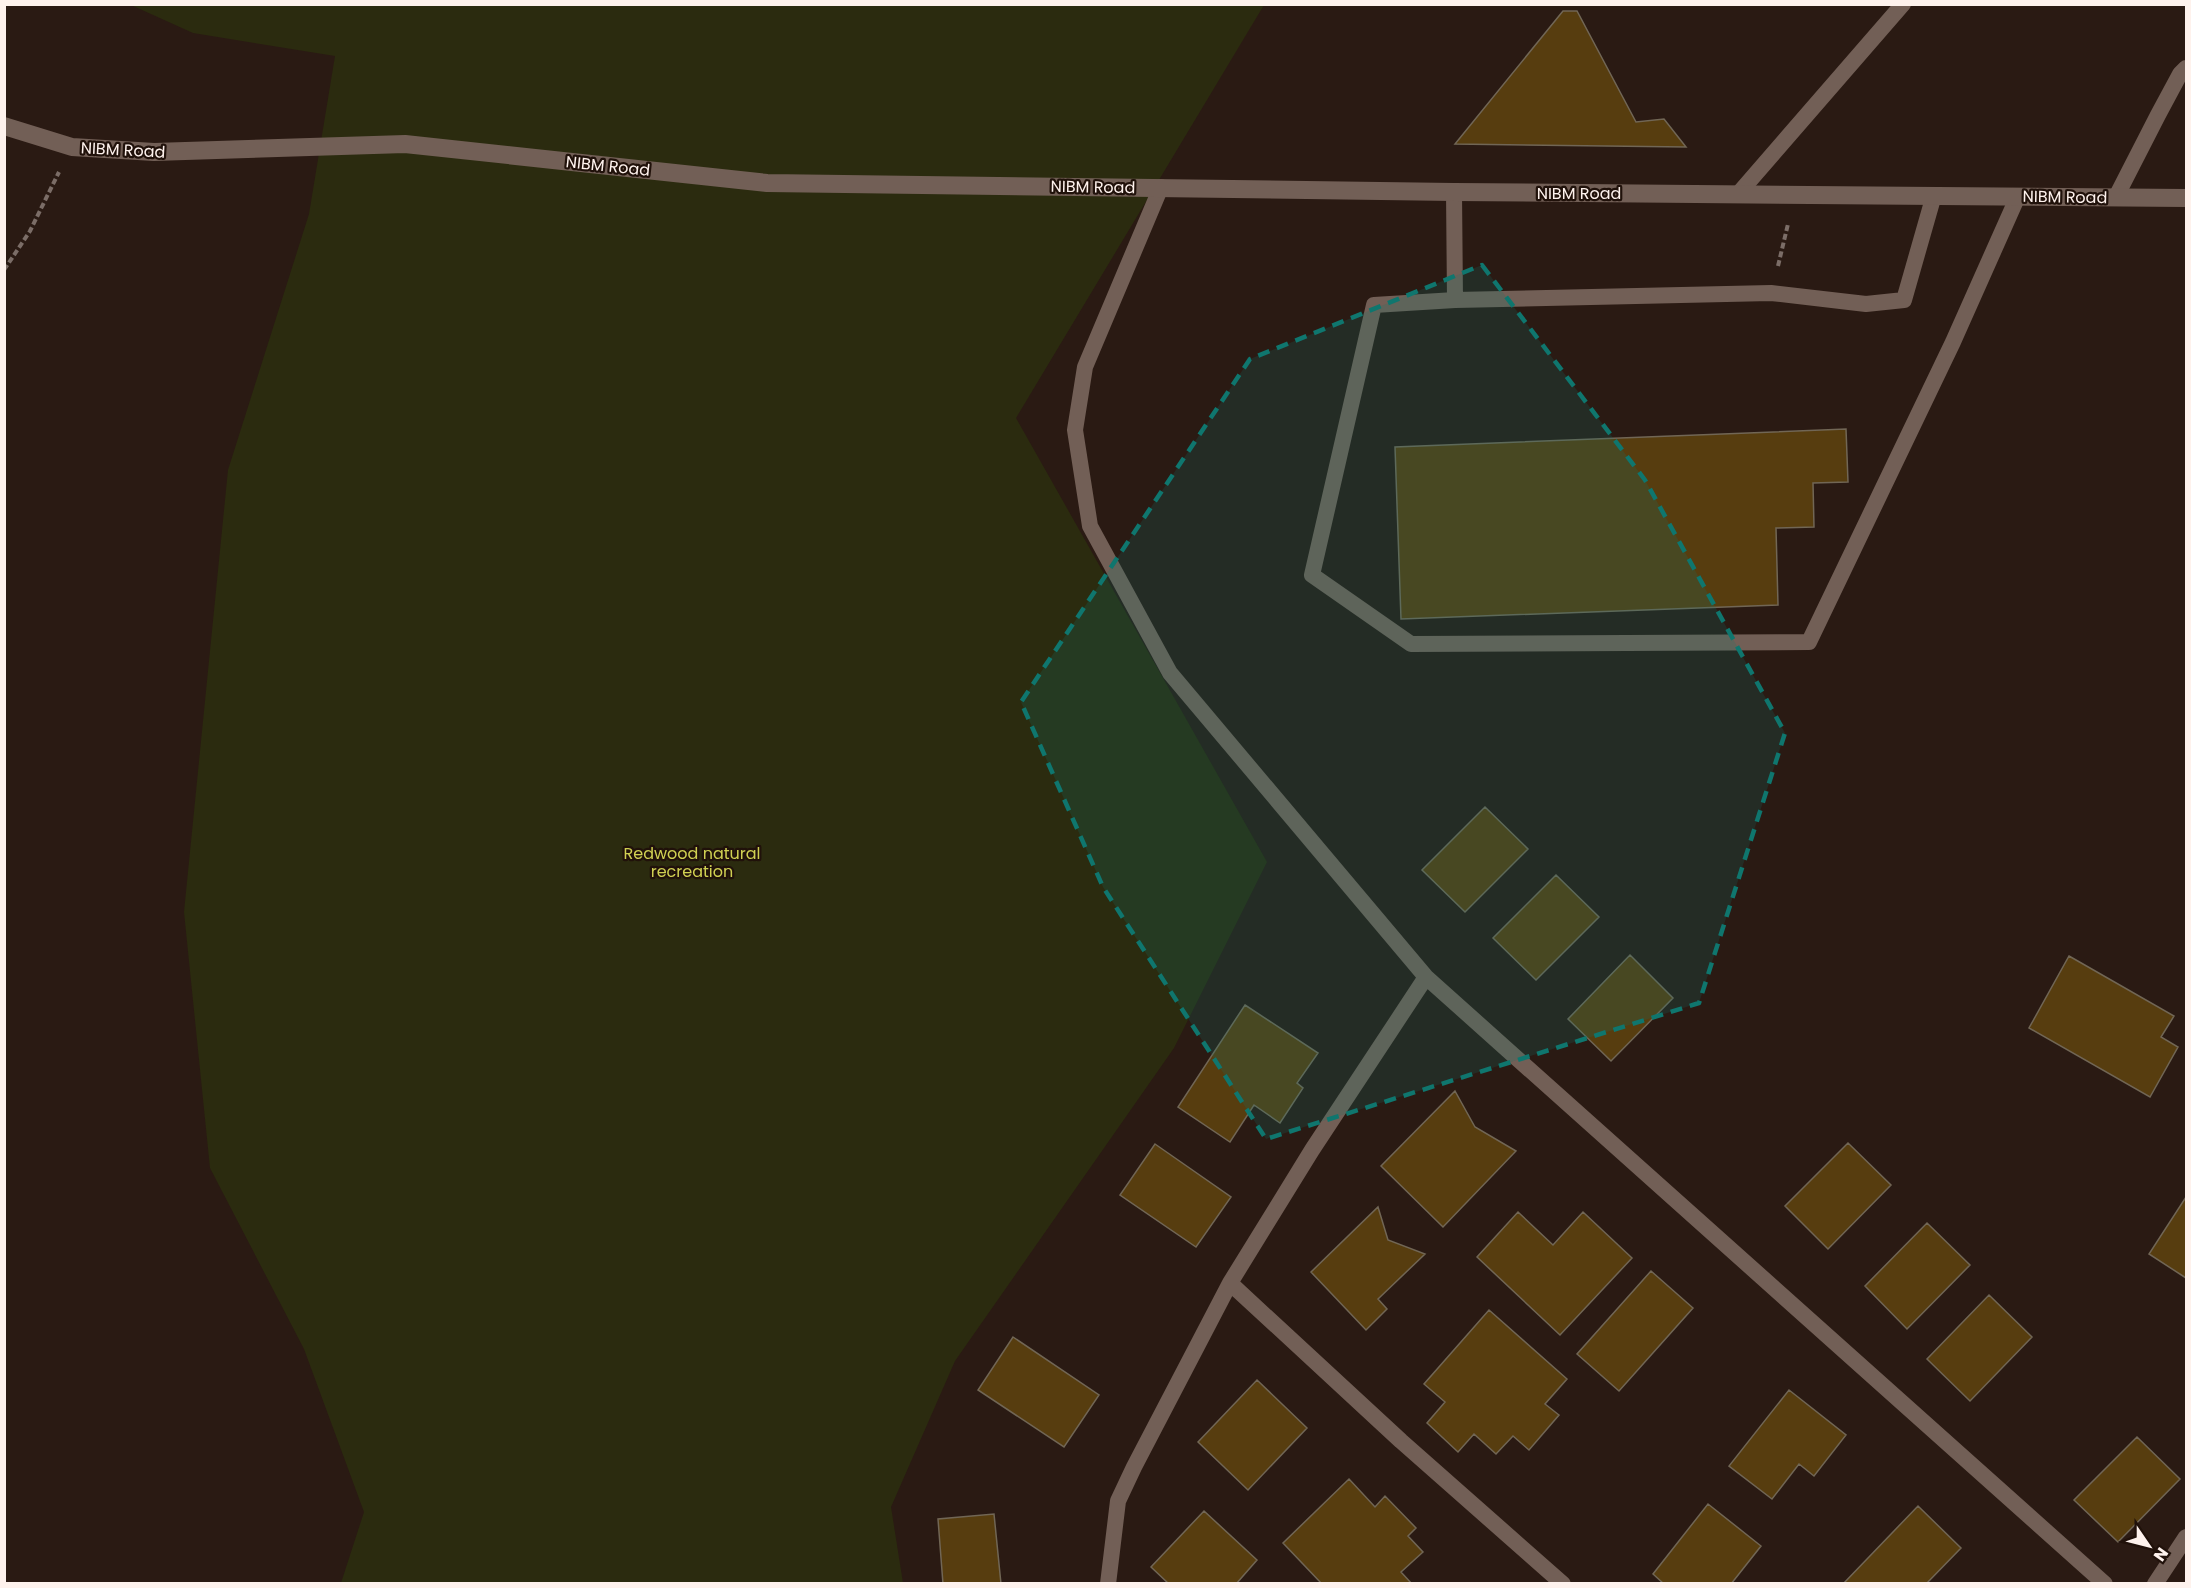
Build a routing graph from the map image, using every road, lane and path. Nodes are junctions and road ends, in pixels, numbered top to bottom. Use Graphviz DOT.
graph roads {
  1 [pos="1903,4"];
  2 [pos="2187,68"];
  3 [pos="4,126"];
  4 [pos="72,147"];
  5 [pos="1161,187"];
  6 [pos="1454,192"];
  7 [pos="1739,193"];
  8 [pos="1795,194"];
  9 [pos="1934,195"];
  10 [pos="2018,196"];
  11 [pos="2116,197"];
  12 [pos="2187,198"];
  13 [pos="4,270"];
  14 [pos="1772,293"];
  15 [pos="1455,300"];
  16 [pos="1426,977"];
  17 [pos="1230,1283"];
  18 [pos="2187,1537"];
  19 [pos="1108,1584"];
  20 [pos="1563,1584"];
  21 [pos="2104,1584"];
  22 [pos="2155,1584"];
  1 -- 7 [label="lane"];
  2 -- 11 [label="lane"];
  3 -- 4 [label="main road, NIBM Road"];
  4 -- 5 [label="main road, NIBM Road"];
  4 -- 13 [label="path"];
  5 -- 6 [label="main road, NIBM Road"];
  5 -- 16 [label="lane"];
  6 -- 7 [label="main road, NIBM Road"];
  6 -- 15 [label="lane"];
  7 -- 8 [label="main road, NIBM Road"];
  8 -- 9 [label="main road, NIBM Road"];
  8 -- 14 [label="path"];
  9 -- 10 [label="main road, NIBM Road"];
  9 -- 14 [label="lane"];
  10 -- 11 [label="main road, NIBM Road"];
  10 -- 15 [label="lane"];
  11 -- 12 [label="main road, NIBM Road"];
  14 -- 15 [label="lane"];
  16 -- 17 [label="lane"];
  16 -- 21 [label="lane"];
  17 -- 19 [label="lane"];
  17 -- 20 [label="lane"];
  18 -- 22 [label="lane"];
}
